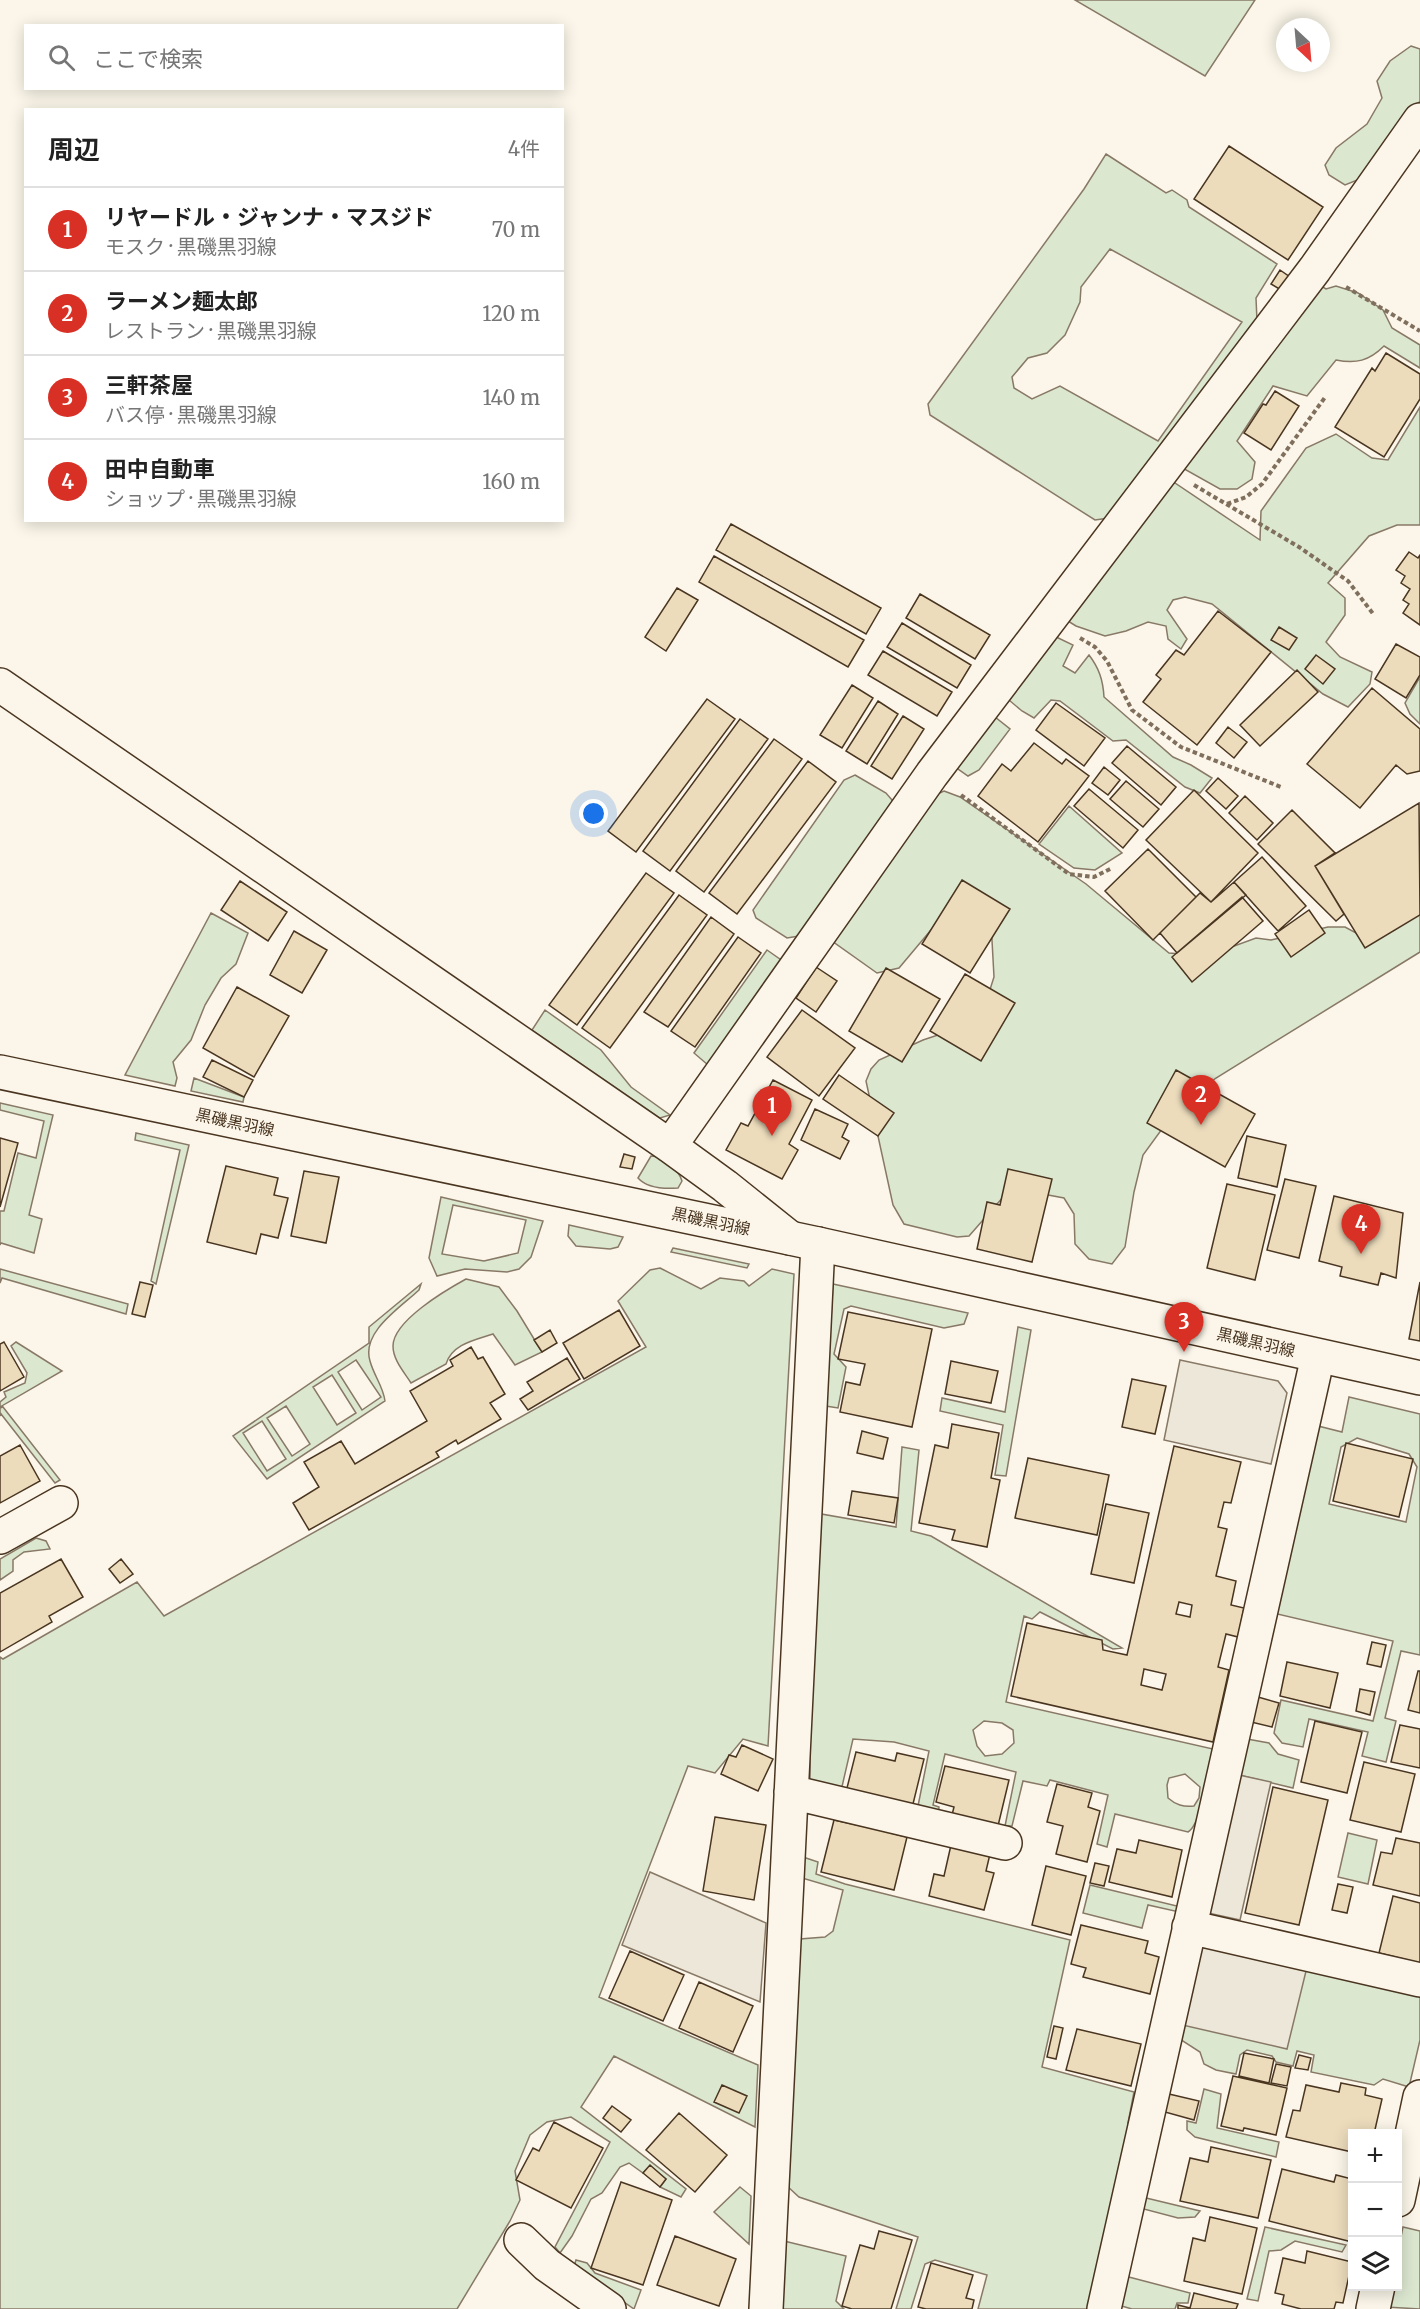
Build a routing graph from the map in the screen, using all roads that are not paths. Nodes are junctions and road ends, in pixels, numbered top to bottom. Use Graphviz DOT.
graph roads {
  1 [pos="1420,120"];
  2 [pos="0,685"];
  3 [pos="0,1072"];
  4 [pos="670,1146"];
  5 [pos="804,1241"];
  6 [pos="1318,1356"];
  7 [pos="1420,1378"];
  8 [pos="61,1503"];
  9 [pos="0,1537"];
  10 [pos="791,1792"];
  11 [pos="1005,1843"];
  12 [pos="1189,1927"];
  13 [pos="1420,1980"];
  14 [pos="1420,2097"];
  15 [pos="1402,2183"];
  16 [pos="521,2240"];
  17 [pos="1377,2291"];
  18 [pos="609,2309"];
  19 [pos="766,2309"];
  20 [pos="1104,2309"];
  21 [pos="1373,2309"];
  1 -- 4 [label="street"];
  2 -- 4 [label="street"];
  3 -- 5 [label="street, 黒磯黒羽線"];
  4 -- 5 [label="street"];
  5 -- 6 [label="street, 黒磯黒羽線"];
  5 -- 10 [label="street"];
  6 -- 7 [label="street, 黒磯黒羽線"];
  6 -- 12 [label="street"];
  8 -- 9 [label="street"];
  10 -- 11 [label="street"];
  10 -- 19 [label="street"];
  12 -- 13 [label="street"];
  12 -- 20 [label="street"];
  14 -- 15 [label="street"];
  16 -- 18 [label="street"];
  17 -- 21 [label="street"];
}
